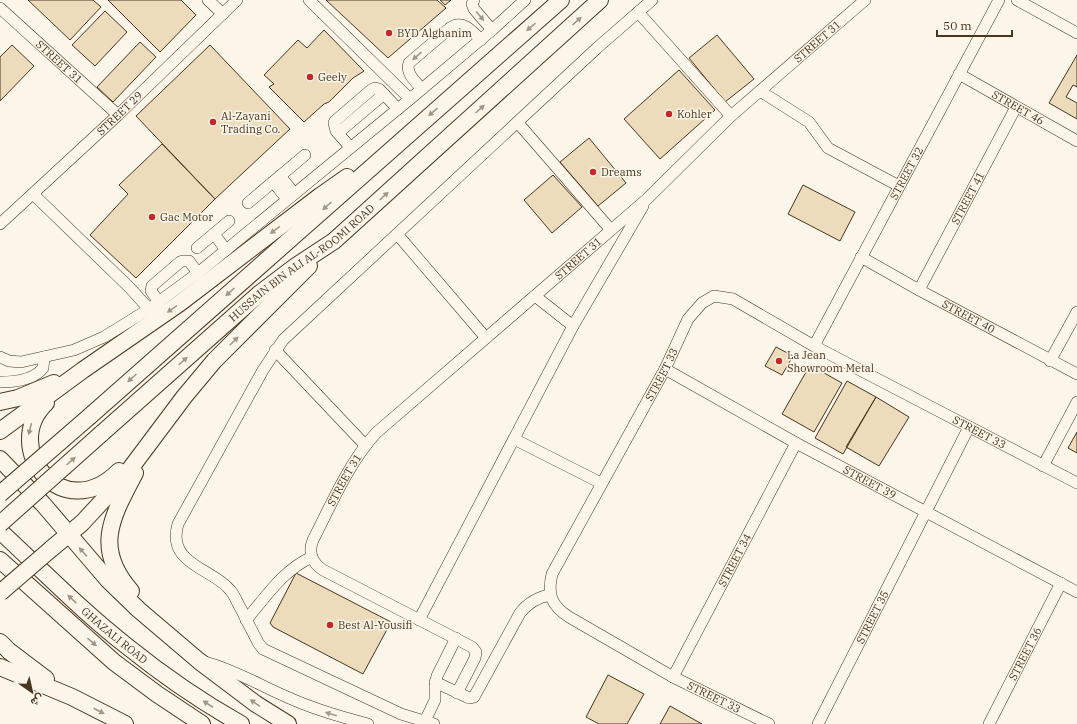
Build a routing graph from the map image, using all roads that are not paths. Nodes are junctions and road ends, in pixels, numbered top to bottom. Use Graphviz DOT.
graph roads {
  1 [pos="208,0"];
  2 [pos="237,0"];
  3 [pos="309,0"];
  4 [pos="474,0"];
  5 [pos="525,0"];
  6 [pos="561,0"];
  7 [pos="600,0"];
  8 [pos="652,0"];
  9 [pos="865,0"];
  10 [pos="998,0"];
  11 [pos="1017,0"];
  12 [pos="0,8"];
  13 [pos="638,12"];
  14 [pos="223,14"];
  15 [pos="492,30"];
  16 [pos="1077,33"];
  17 [pos="481,40"];
  18 [pos="959,74"];
  19 [pos="422,89"];
  20 [pos="760,91"];
  21 [pos="410,100"];
  22 [pos="1016,107"];
  23 [pos="398,109"];
  24 [pos="118,115"];
  25 [pos="731,116"];
  26 [pos="518,123"];
  27 [pos="1077,141"];
  28 [pos="350,147"];
  29 [pos="388,152"];
  30 [pos="304,156"];
  31 [pos="276,179"];
  32 [pos="899,186"];
  33 [pos="33,194"];
  34 [pos="290,196"];
  35 [pos="647,199"];
  36 [pos="248,203"];
  37 [pos="2,220"];
  38 [pos="229,221"];
  39 [pos="611,230"];
  40 [pos="397,234"];
  41 [pos="211,236"];
  42 [pos="334,241"];
  43 [pos="197,248"];
  44 [pos="223,252"];
  45 [pos="861,256"];
  46 [pos="198,273"];
  47 [pos="920,290"];
  48 [pos="535,296"];
  49 [pos="159,302"];
  50 [pos="149,309"];
  51 [pos="1077,312"];
  52 [pos="573,326"];
  53 [pos="486,338"];
  54 [pos="814,346"];
  55 [pos="276,350"];
  56 [pos="0,357"];
  57 [pos="44,357"];
  58 [pos="1050,361"];
  59 [pos="665,369"];
  60 [pos="83,370"];
  61 [pos="1077,374"];
  62 [pos="0,382"];
  63 [pos="0,402"];
  64 [pos="1077,402"];
  65 [pos="969,428"];
  66 [pos="0,431"];
  67 [pos="156,435"];
  68 [pos="514,439"];
  69 [pos="796,443"];
  70 [pos="365,445"];
  71 [pos="0,459"];
  72 [pos="1044,466"];
  73 [pos="601,483"];
  74 [pos="1077,483"];
  75 [pos="0,494"];
  76 [pos="926,511"];
  77 [pos="0,524"];
  78 [pos="0,531"];
  79 [pos="69,534"];
  80 [pos="312,557"];
  81 [pos="0,560"];
  82 [pos="1061,583"];
  83 [pos="1077,592"];
  84 [pos="0,593"];
  85 [pos="550,594"];
  86 [pos="246,620"];
  87 [pos="419,620"];
  88 [pos="172,637"];
  89 [pos="456,638"];
  90 [pos="0,642"];
  91 [pos="199,661"];
  92 [pos="0,667"];
  93 [pos="672,677"];
  94 [pos="436,682"];
  95 [pos="457,693"];
  96 [pos="72,697"];
  97 [pos="429,722"];
  98 [pos="125,724"];
  99 [pos="202,724"];
  100 [pos="241,724"];
  101 [pos="288,724"];
  102 [pos="368,724"];
  103 [pos="769,724"];
  104 [pos="818,724"];
  105 [pos="989,724"];
  1 -- 14 [label="street"];
  2 -- 14 [label="street, STREET 29"];
  3 -- 21 [label="street"];
  4 -- 15 [label="street, one-way"];
  5 -- 15 [label="street"];
  6 -- 29 [label="highway, HUSSAIN BIN ALI AL-ROOMI ROAD, one-way"];
  42 -- 7 [label="highway, HUSSAIN BIN ALI AL-ROOMI ROAD, one-way"];
  8 -- 13 [label="street"];
  9 -- 20 [label="street, STREET 31"];
  10 -- 18 [label="street, STREET 32"];
  11 -- 16 [label="street"];
  12 -- 24 [label="street, STREET 31"];
  13 -- 25 [label="street"];
  13 -- 26 [label="street"];
  14 -- 24 [label="street, STREET 29"];
  15 -- 17 [label="street"];
  17 -- 19 [label="street"];
  17 -- 19 [label="street, one-way"];
  18 -- 22 [label="street, STREET 46"];
  18 -- 32 [label="street, STREET 32"];
  19 -- 21 [label="street"];
  20 -- 25 [label="street, STREET 31"];
  20 -- 32 [label="street"];
  21 -- 23 [label="street"];
  22 -- 27 [label="street, STREET 46"];
  22 -- 47 [label="street, STREET 41"];
  23 -- 28 [label="street"];
  23 -- 28 [label="street"];
  24 -- 33 [label="street, STREET 29"];
  25 -- 35 [label="street, STREET 31"];
  26 -- 39 [label="street"];
  26 -- 40 [label="street"];
  28 -- 34 [label="street"];
  29 -- 60 [label="highway, one-way"];
  29 -- 75 [label="highway, HUSSAIN BIN ALI AL-ROOMI ROAD, one-way, bridge"];
  30 -- 31 [label="street"];
  31 -- 34 [label="street"];
  31 -- 36 [label="street"];
  32 -- 45 [label="street, STREET 32"];
  33 -- 37 [label="street, STREET 29"];
  33 -- 50 [label="street"];
  34 -- 44 [label="street"];
  35 -- 39 [label="street, STREET 31"];
  35 -- 52 [label="street, STREET 31"];
  38 -- 41 [label="street"];
  39 -- 48 [label="street, STREET 31"];
  40 -- 53 [label="street"];
  40 -- 55 [label="street"];
  41 -- 43 [label="street"];
  41 -- 44 [label="street"];
  67 -- 42 [label="highway, one-way"];
  77 -- 42 [label="highway, HUSSAIN BIN ALI AL-ROOMI ROAD, one-way, bridge"];
  44 -- 46 [label="street"];
  45 -- 47 [label="street, STREET 40"];
  45 -- 54 [label="street, STREET 32"];
  46 -- 49 [label="street"];
  46 -- 49 [label="street"];
  47 -- 58 [label="street, STREET 40"];
  48 -- 52 [label="street"];
  48 -- 53 [label="street, STREET 31"];
  49 -- 50 [label="street"];
  50 -- 57 [label="street"];
  51 -- 58 [label="street"];
  52 -- 68 [label="street, STREET 31"];
  53 -- 70 [label="street, STREET 31"];
  54 -- 59 [label="street, STREET 33"];
  54 -- 65 [label="street, STREET 33"];
  55 -- 70 [label="street"];
  55 -- 86 [label="street"];
  56 -- 57 [label="street"];
  57 -- 62 [label="street"];
  58 -- 61 [label="street, STREET 40"];
  59 -- 69 [label="street, STREET 39"];
  59 -- 73 [label="street, STREET 33"];
  60 -- 63 [label="highway"];
  60 -- 66 [label="highway"];
  60 -- 67 [label="highway, one-way"];
  64 -- 72 [label="street"];
  65 -- 72 [label="street, STREET 33"];
  65 -- 76 [label="street, STREET 35"];
  67 -- 79 [label="highway"];
  67 -- 88 [label="highway"];
  68 -- 73 [label="street"];
  68 -- 87 [label="street, STREET 31"];
  69 -- 76 [label="street, STREET 39"];
  69 -- 93 [label="street, STREET 34"];
  70 -- 80 [label="street, STREET 31"];
  71 -- 79 [label="highway"];
  72 -- 74 [label="street, STREET 33"];
  73 -- 85 [label="street, STREET 33"];
  76 -- 82 [label="street, STREET 39"];
  76 -- 104 [label="street, STREET 35"];
  100 -- 78 [label="highway, GHAZALI ROAD, one-way"];
  79 -- 84 [label="highway, bridge"];
  88 -- 79 [label="highway, one-way"];
  80 -- 86 [label="street"];
  80 -- 87 [label="street"];
  81 -- 99 [label="highway, GHAZALI ROAD, one-way"];
  82 -- 83 [label="street, STREET 39"];
  82 -- 105 [label="street, STREET 36"];
  85 -- 93 [label="street, STREET 33"];
  85 -- 95 [label="street"];
  86 -- 97 [label="street"];
  87 -- 89 [label="street"];
  88 -- 91 [label="highway"];
  89 -- 94 [label="street"];
  89 -- 95 [label="street"];
  90 -- 96 [label="highway"];
  101 -- 91 [label="highway, one-way"];
  102 -- 91 [label="street, one-way"];
  92 -- 96 [label="highway"];
  93 -- 103 [label="street, STREET 33"];
  94 -- 95 [label="street"];
  94 -- 97 [label="street"];
  96 -- 98 [label="highway, one-way"];
}
